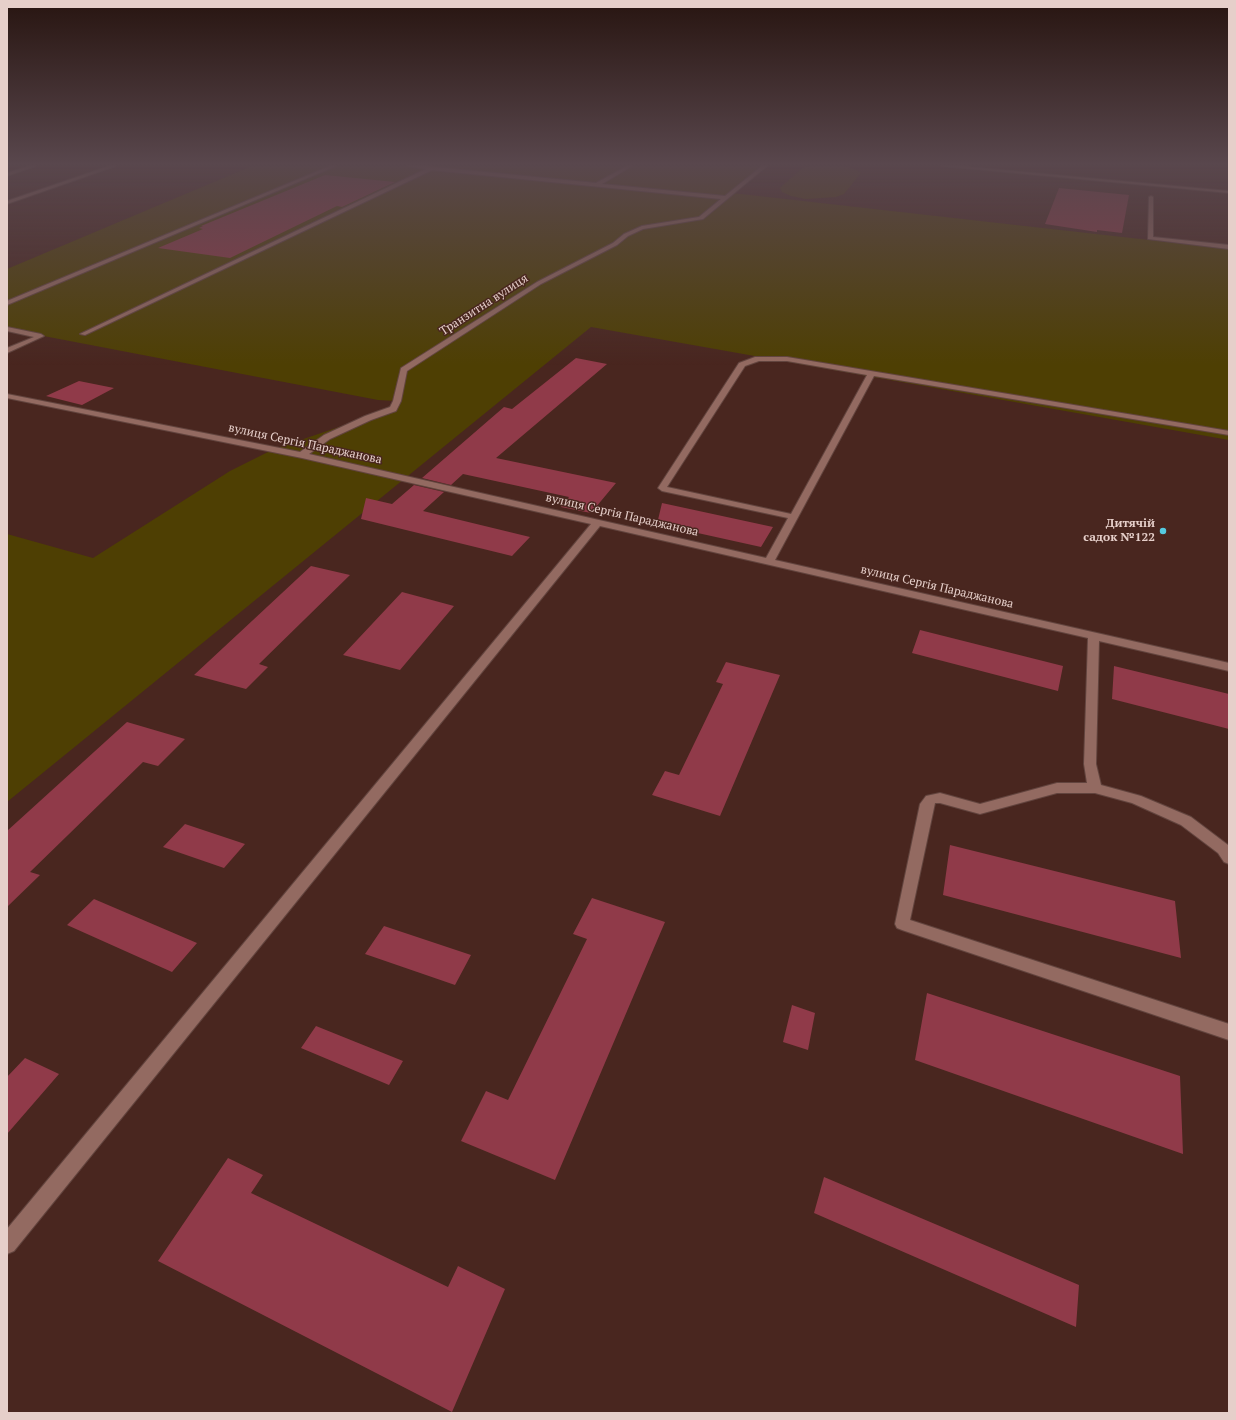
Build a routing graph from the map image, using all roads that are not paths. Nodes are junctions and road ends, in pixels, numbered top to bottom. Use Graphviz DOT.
graph roads {
  1 [pos="176,232"];
  2 [pos="297,232"];
  3 [pos="632,232"];
  4 [pos="1150,232"];
  5 [pos="1229,247"];
  6 [pos="7,303"];
  7 [pos="7,329"];
  8 [pos="83,334"];
  9 [pos="7,351"];
  10 [pos="872,373"];
  11 [pos="7,396"];
  12 [pos="1229,433"];
  13 [pos="302,455"];
  14 [pos="794,517"];
  15 [pos="597,523"];
  16 [pos="769,562"];
  17 [pos="1094,636"];
  18 [pos="1229,666"];
  19 [pos="1095,788"];
  20 [pos="1229,858"];
  21 [pos="1229,1032"];
  22 [pos="7,1244"];
  1 -- 6 [label="street"];
  2 -- 8 [label="street"];
  3 -- 13 [label="street, Транзитна вулиця"];
  4 -- 5 [label="street"];
  7 -- 9 [label="street"];
  10 -- 12 [label="street"];
  10 -- 14 [label="street"];
  10 -- 14 [label="street"];
  11 -- 13 [label="street, вулиця Сергія Параджанова"];
  13 -- 15 [label="street, вулиця Сергія Параджанова"];
  14 -- 16 [label="street"];
  15 -- 16 [label="street, вулиця Сергія Параджанова"];
  15 -- 22 [label="street"];
  16 -- 17 [label="street, вулиця Сергія Параджанова"];
  17 -- 18 [label="street, вулиця Сергія Параджанова"];
  17 -- 19 [label="street"];
  19 -- 20 [label="street"];
  19 -- 21 [label="street"];
}
